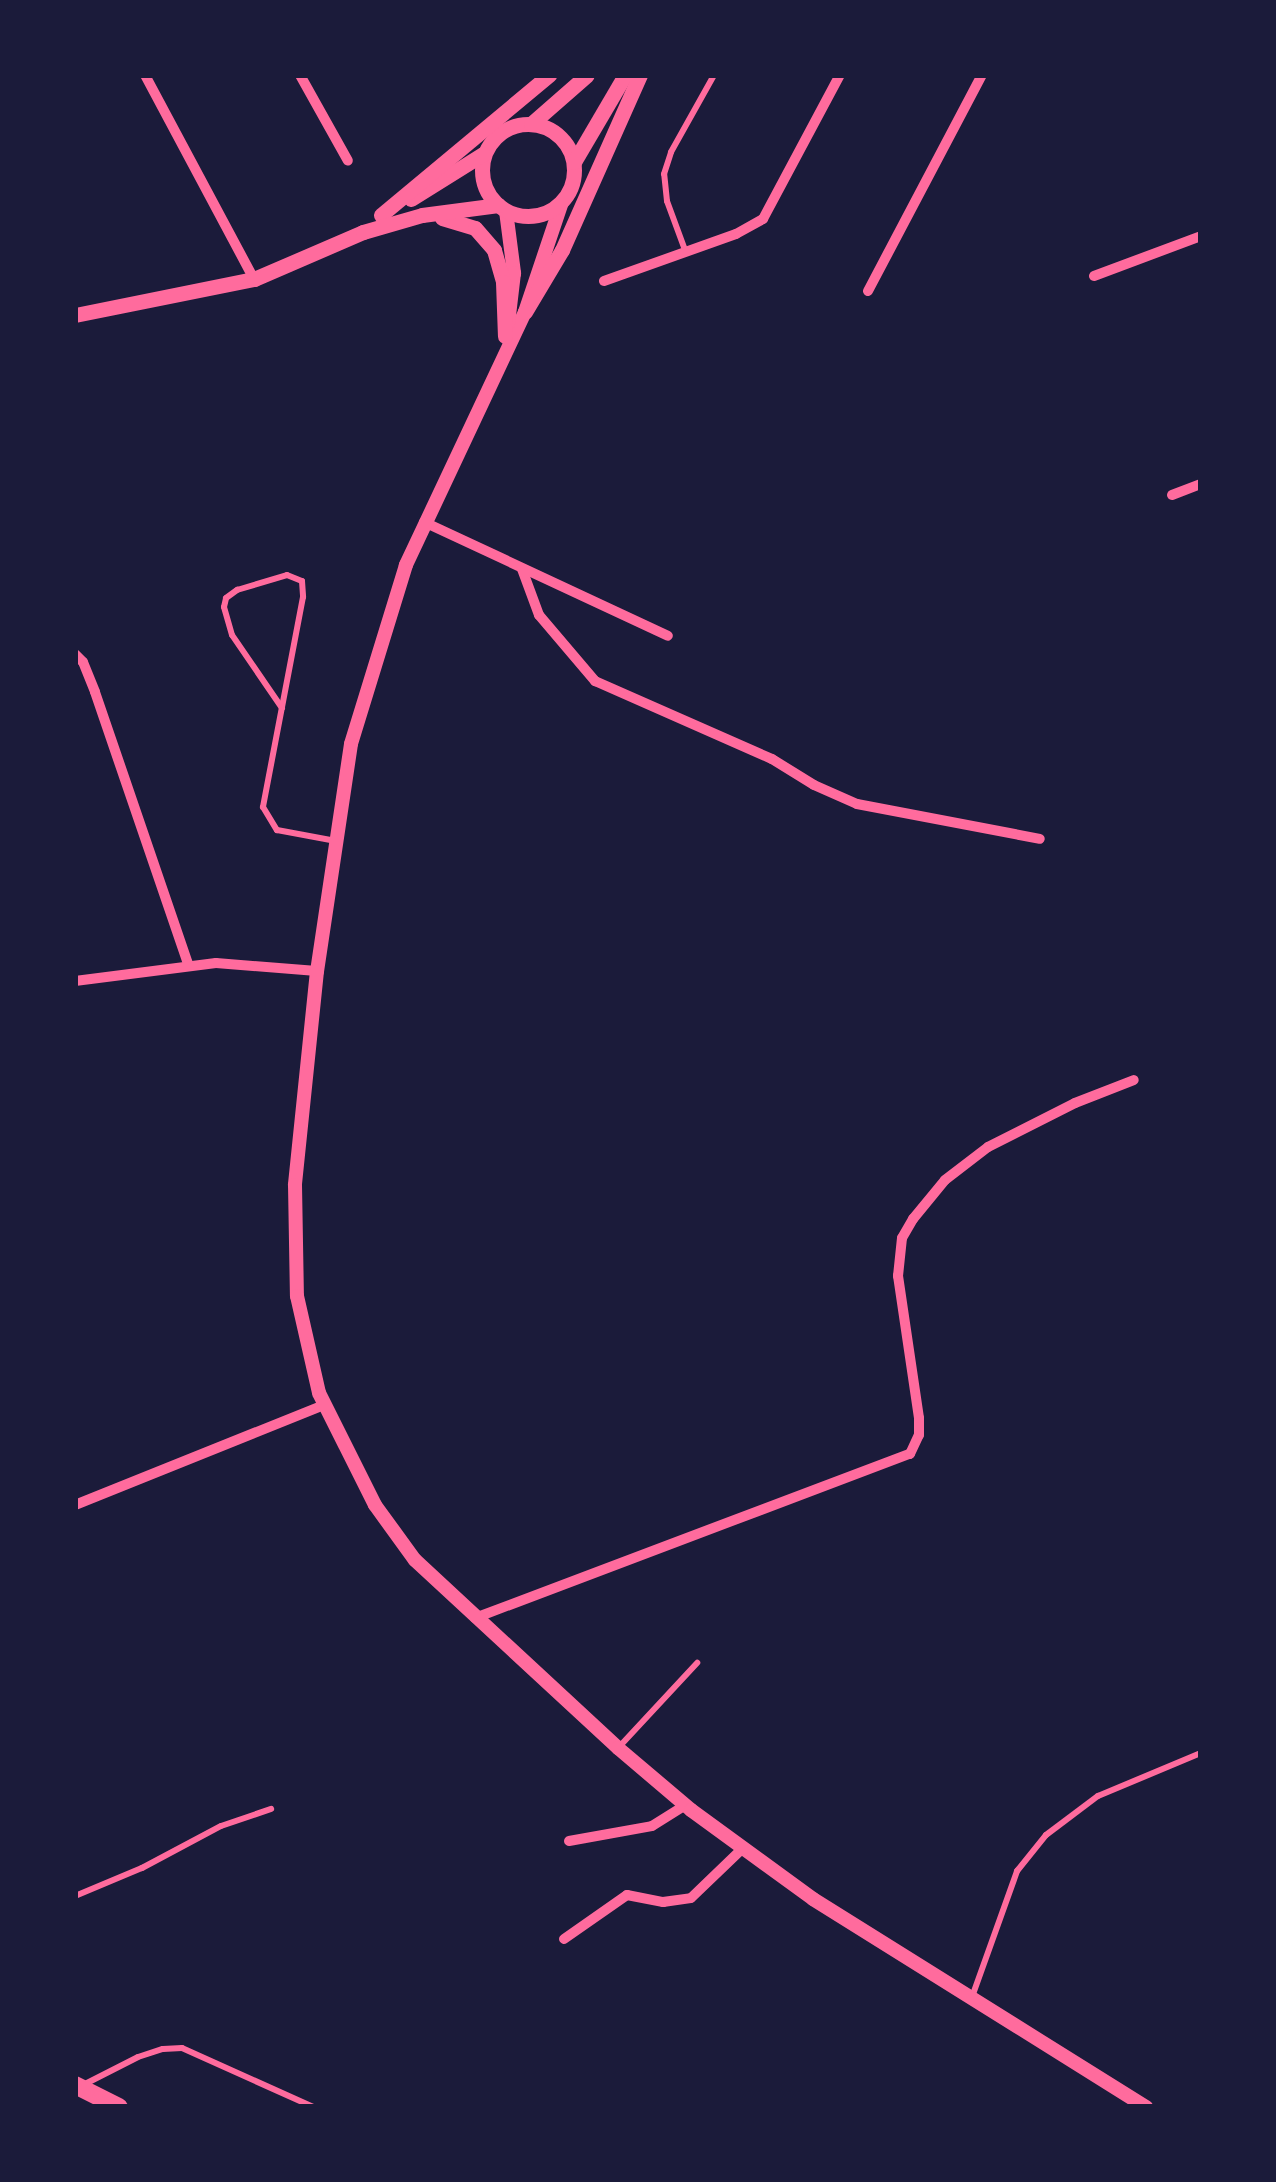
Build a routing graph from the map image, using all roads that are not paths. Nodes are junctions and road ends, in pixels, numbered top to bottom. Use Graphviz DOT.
graph roads {
  1 [pos="145,75"];
  2 [pos="300,75"];
  3 [pos="549,75"];
  4 [pos="587,75"];
  5 [pos="625,75"];
  6 [pos="640,75"];
  7 [pos="714,75"];
  8 [pos="840,75"];
  9 [pos="982,75"];
  10 [pos="531,124"];
  11 [pos="484,154"];
  12 [pos="348,161"];
  13 [pos="574,162"];
  14 [pos="562,202"];
  15 [pos="502,208"];
  16 [pos="422,214"];
  17 [pos="381,215"];
  18 [pos="363,232"];
  19 [pos="1201,236"];
  20 [pos="685,250"];
  21 [pos="1094,276"];
  22 [pos="254,279"];
  23 [pos="604,280"];
  24 [pos="868,291"];
  25 [pos="525,312"];
  26 [pos="75,315"];
  27 [pos="506,336"];
  28 [pos="498,368"];
  29 [pos="1201,484"];
  30 [pos="1172,495"];
  31 [pos="424,522"];
  32 [pos="522,569"];
  33 [pos="668,636"];
  34 [pos="75,654"];
  35 [pos="282,708"];
  36 [pos="1040,839"];
  37 [pos="337,841"];
  38 [pos="188,964"];
  39 [pos="318,971"];
  40 [pos="75,981"];
  41 [pos="1134,1080"];
  42 [pos="324,1405"];
  43 [pos="75,1505"];
  44 [pos="475,1618"];
  45 [pos="697,1664"];
  46 [pos="618,1748"];
  47 [pos="1201,1753"];
  48 [pos="686,1805"];
  49 [pos="272,1810"];
  50 [pos="569,1841"];
  51 [pos="744,1848"];
  52 [pos="75,1896"];
  53 [pos="564,1940"];
  54 [pos="972,1998"];
  55 [pos="78,2086"];
  56 [pos="119,2107"];
  57 [pos="313,2107"];
  58 [pos="1146,2107"];
  1 -- 22 [label="street"];
  2 -- 12 [label="street"];
  3 -- 17 [label="main road"];
  4 -- 10 [label="main road"];
  5 -- 13 [label="main road"];
  6 -- 25 [label="main road"];
  7 -- 20 [label="lane"];
  8 -- 20 [label="street"];
  9 -- 24 [label="street"];
  10 -- 11 [label="main road"];
  10 -- 13 [label="main road"];
  11 -- 15 [label="main road"];
  11 -- 17 [label="main road"];
  13 -- 14 [label="main road"];
  14 -- 15 [label="main road"];
  14 -- 25 [label="street"];
  15 -- 16 [label="main road"];
  15 -- 27 [label="street"];
  16 -- 18 [label="main road"];
  16 -- 27 [label="main road"];
  17 -- 18 [label="main road"];
  18 -- 22 [label="main road"];
  19 -- 21 [label="street"];
  20 -- 23 [label="street"];
  22 -- 26 [label="main road"];
  25 -- 28 [label="street"];
  27 -- 28 [label="street"];
  28 -- 31 [label="street"];
  29 -- 30 [label="street"];
  31 -- 32 [label="street"];
  31 -- 37 [label="street"];
  32 -- 33 [label="street"];
  32 -- 36 [label="street"];
  34 -- 38 [label="street"];
  35 -- 35 [label="lane"];
  35 -- 37 [label="lane"];
  37 -- 39 [label="street"];
  38 -- 39 [label="street"];
  38 -- 40 [label="street"];
  39 -- 42 [label="street"];
  41 -- 44 [label="street"];
  42 -- 43 [label="street"];
  42 -- 44 [label="street"];
  44 -- 46 [label="street"];
  45 -- 46 [label="lane"];
  46 -- 48 [label="street"];
  47 -- 54 [label="lane"];
  48 -- 50 [label="street"];
  48 -- 51 [label="street"];
  49 -- 52 [label="lane"];
  51 -- 53 [label="street"];
  51 -- 54 [label="street"];
  54 -- 58 [label="street"];
  55 -- 56 [label="main road"];
  55 -- 57 [label="lane"];
}
